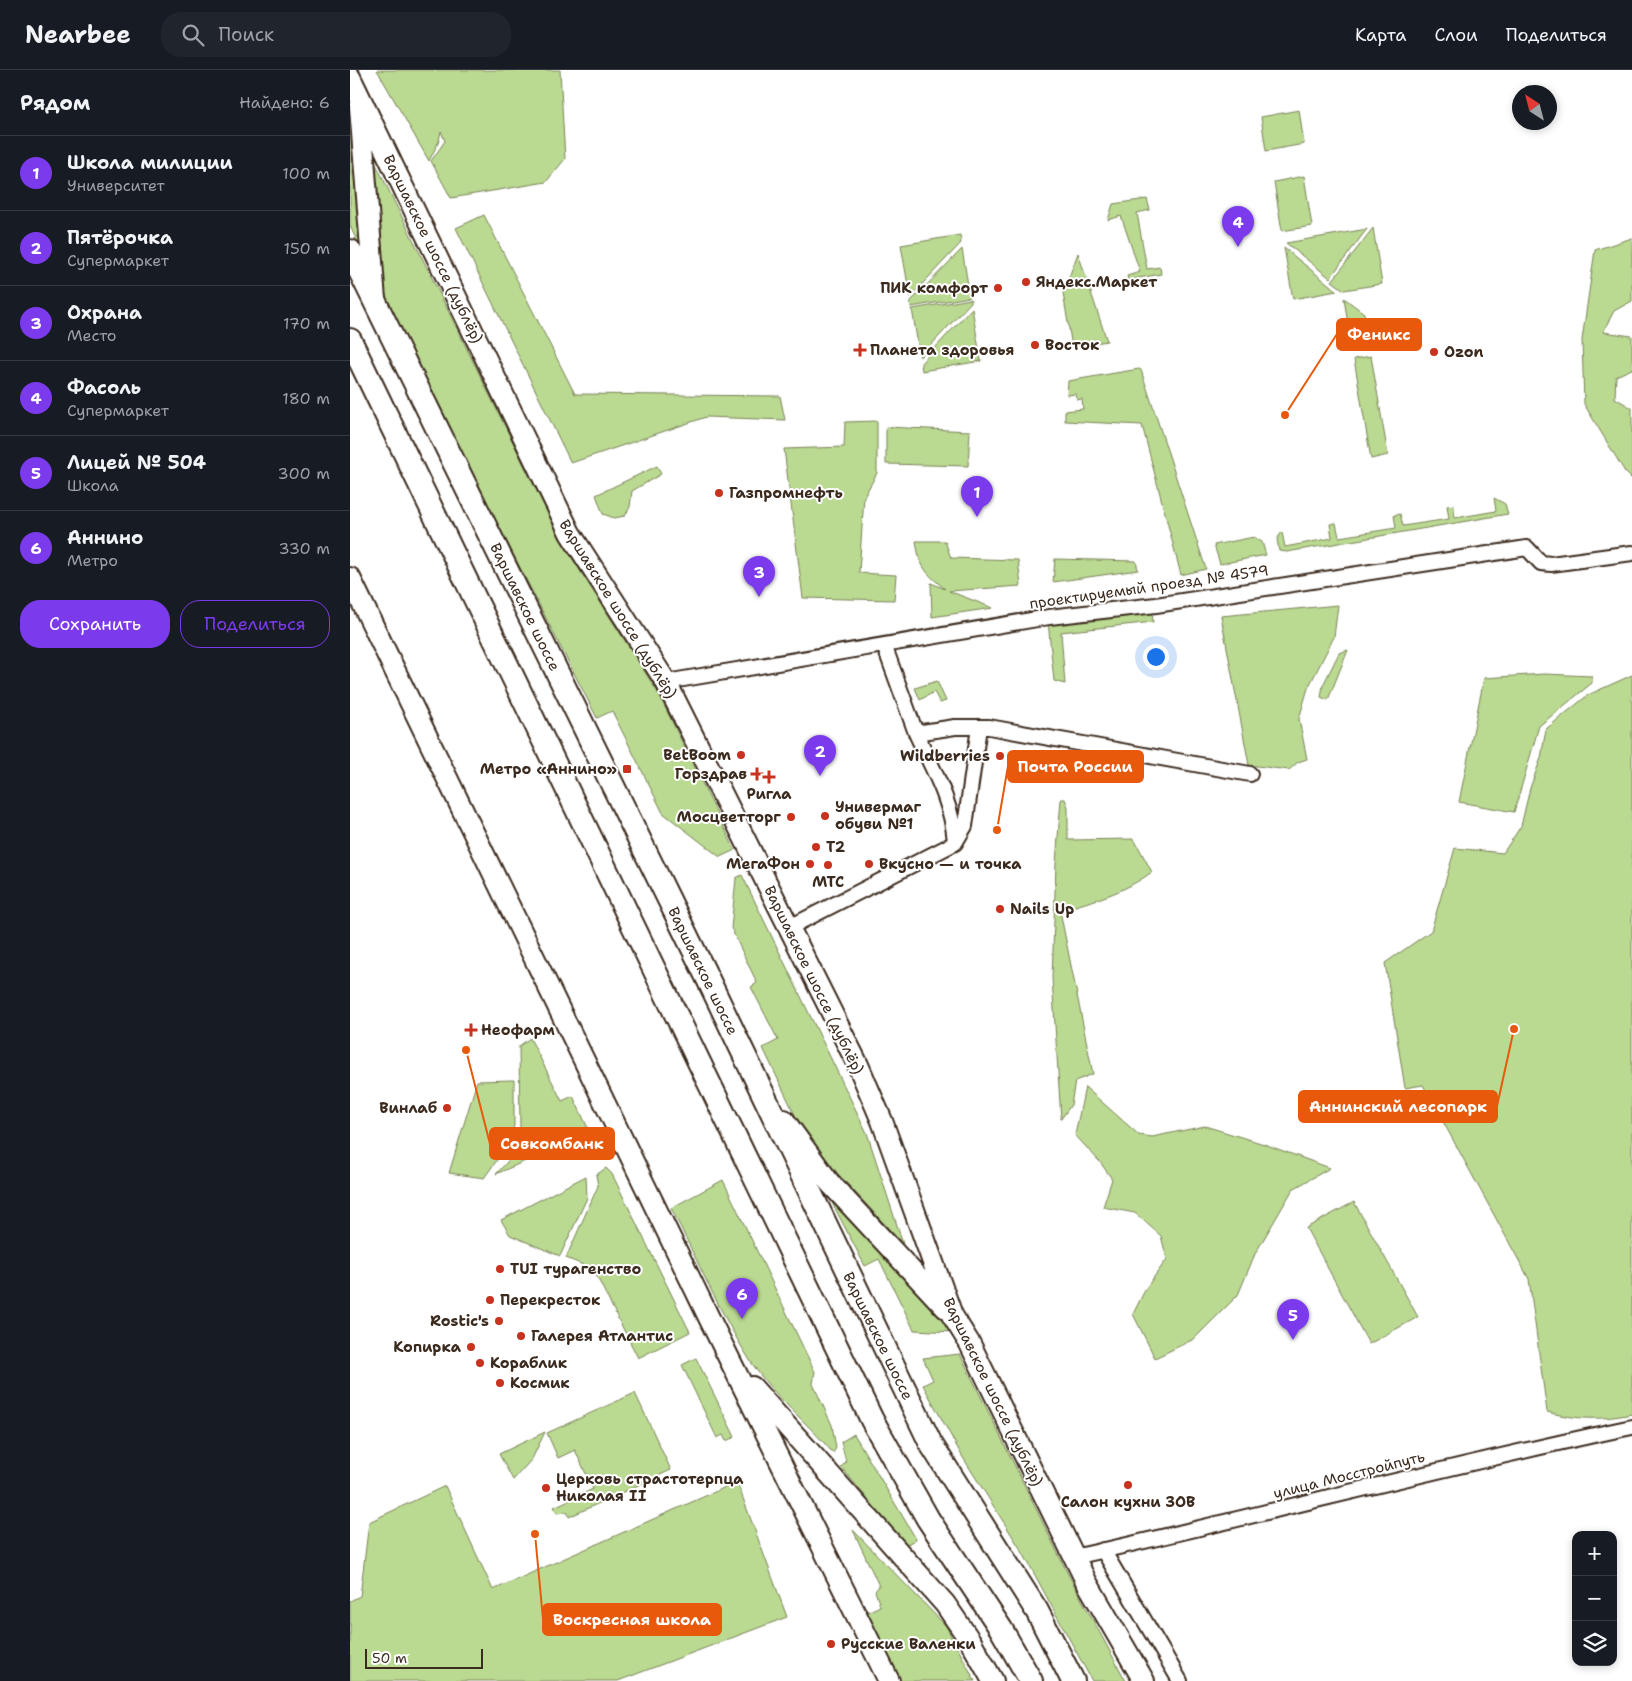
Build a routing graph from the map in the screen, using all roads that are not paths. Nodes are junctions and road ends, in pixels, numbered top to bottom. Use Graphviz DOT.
graph roads {
  1 [pos="354,86"];
  2 [pos="350,251"];
  3 [pos="376,305"];
  4 [pos="350,340"];
  5 [pos="1632,553"];
  6 [pos="350,578"];
  7 [pos="884,645"];
  8 [pos="666,682"];
  9 [pos="979,727"];
  10 [pos="916,733"];
  11 [pos="1250,774"];
  12 [pos="958,834"];
  13 [pos="788,928"];
  14 [pos="746,1060"];
  15 [pos="952,1315"];
  16 [pos="728,1358"];
  17 [pos="1632,1427"];
  18 [pos="1103,1550"];
  19 [pos="1074,1557"];
  20 [pos="889,1681"];
  21 [pos="993,1681"];
  22 [pos="1031,1681"];
  23 [pos="1073,1681"];
  24 [pos="1144,1681"];
  25 [pos="1180,1681"];
  1 -- 3 [label="main road"];
  1 -- 8 [label="main road, Варшавское шоссе (дублёр)"];
  2 -- 3 [label="main road, Варшавское шоссе"];
  3 -- 14 [label="main road, Варшавское шоссе"];
  4 -- 22 [label="main road"];
  5 -- 7 [label="street, проектируемый проезд № 4579"];
  6 -- 16 [label="main road"];
  7 -- 8 [label="street, проектируемый проезд № 4579"];
  7 -- 10 [label="street"];
  8 -- 13 [label="main road, Варшавское шоссе (дублёр)"];
  9 -- 10 [label="street"];
  9 -- 11 [label="street"];
  9 -- 12 [label="street"];
  10 -- 12 [label="street"];
  12 -- 13 [label="street"];
  13 -- 15 [label="main road, Варшавское шоссе (дублёр)"];
  14 -- 15 [label="main road"];
  14 -- 23 [label="main road, Варшавское шоссе"];
  15 -- 19 [label="main road, Варшавское шоссе (дублёр)"];
  16 -- 20 [label="main road"];
  16 -- 21 [label="main road"];
  17 -- 18 [label="street, улица Мосстройпуть"];
  18 -- 19 [label="street, улица Мосстройпуть"];
  18 -- 25 [label="street"];
  19 -- 24 [label="main road, Варшавское шоссе (дублёр)"];
}
